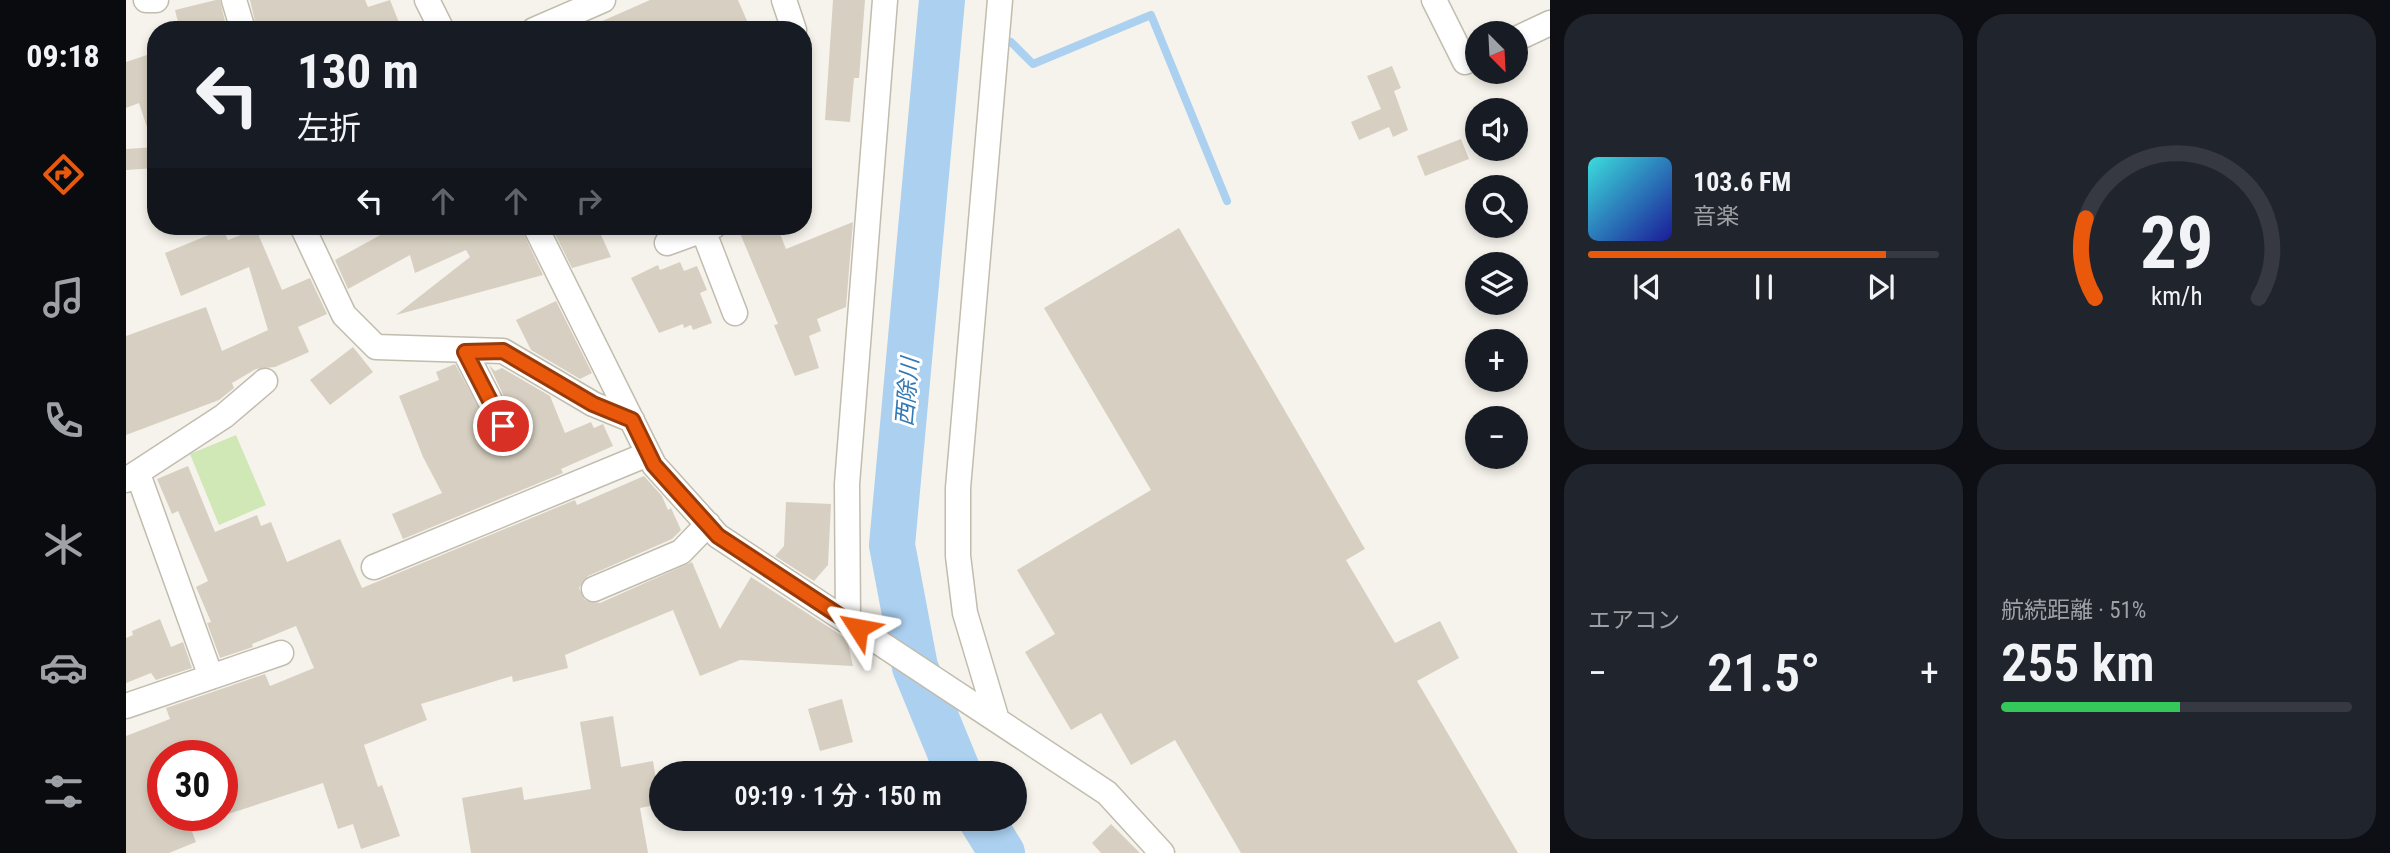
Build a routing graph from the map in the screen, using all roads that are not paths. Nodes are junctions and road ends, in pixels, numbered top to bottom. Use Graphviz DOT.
graph roads {
  1 [pos="146,0"];
  2 [pos="156,0"];
  3 [pos="234,0"];
  4 [pos="427,0"];
  5 [pos="603,0"];
  6 [pos="784,0"];
  7 [pos="884,0"];
  8 [pos="1000,0"];
  9 [pos="1434,0"];
  10 [pos="240,21"];
  11 [pos="438,21"];
  12 [pos="555,21"];
  13 [pos="791,21"];
  14 [pos="1550,23"];
  15 [pos="1528,33"];
  16 [pos="1465,62"];
  17 [pos="306,235"];
  18 [pos="540,235"];
  19 [pos="689,235"];
  20 [pos="711,235"];
  21 [pos="667,243"];
  22 [pos="735,313"];
  23 [pos="465,352"];
  24 [pos="265,381"];
  25 [pos="632,420"];
  26 [pos="503,426"];
  27 [pos="648,454"];
  28 [pos="132,477"];
  29 [pos="708,524"];
  30 [pos="374,567"];
  31 [pos="594,589"];
  32 [pos="853,624"];
  33 [pos="281,653"];
  34 [pos="211,677"];
  35 [pos="126,706"];
  36 [pos="997,720"];
  37 [pos="1162,853"];
  1 -- 2 [label="street"];
  3 -- 10 [label="street"];
  4 -- 11 [label="street"];
  5 -- 12 [label="street"];
  6 -- 13 [label="street"];
  7 -- 32 [label="street"];
  8 -- 36 [label="street"];
  9 -- 16 [label="street"];
  14 -- 15 [label="street"];
  17 -- 23 [label="street"];
  18 -- 25 [label="street"];
  19 -- 21 [label="street"];
  20 -- 22 [label="street"];
  23 -- 25 [label="street"];
  23 -- 26 [label="street"];
  24 -- 28 [label="street"];
  25 -- 27 [label="street"];
  27 -- 29 [label="street"];
  27 -- 30 [label="street"];
  28 -- 34 [label="street"];
  29 -- 31 [label="street"];
  29 -- 32 [label="street"];
  32 -- 36 [label="street"];
  33 -- 34 [label="street"];
  34 -- 35 [label="street"];
  36 -- 37 [label="street"];
}
